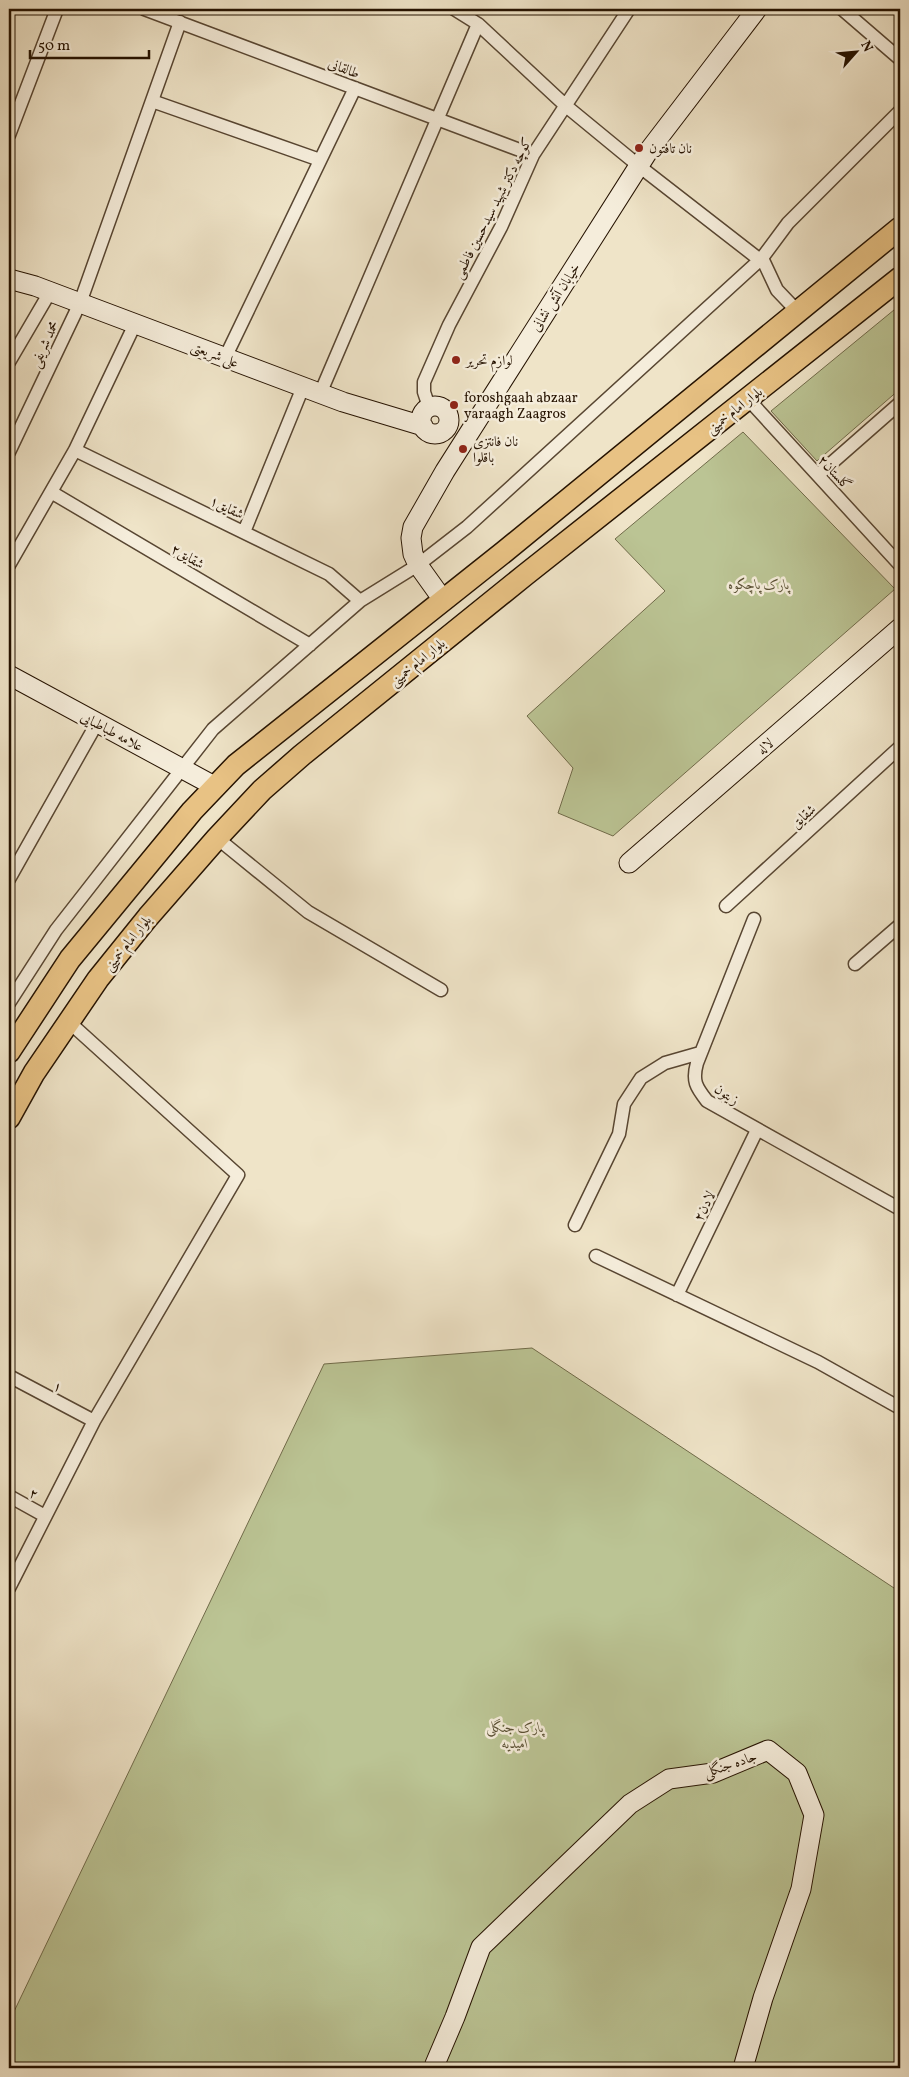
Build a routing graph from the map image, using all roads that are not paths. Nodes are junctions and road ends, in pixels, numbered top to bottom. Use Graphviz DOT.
graph roads {
  1 [pos="57,9"];
  2 [pos="454,9"];
  3 [pos="629,9"];
  4 [pos="757,9"];
  5 [pos="842,9"];
  6 [pos="151,10"];
  7 [pos="180,22"];
  8 [pos="478,24"];
  9 [pos="899,56"];
  10 [pos="355,88"];
  11 [pos="152,101"];
  12 [pos="566,106"];
  13 [pos="900,111"];
  14 [pos="437,119"];
  15 [pos="9,135"];
  16 [pos="533,154"];
  17 [pos="320,160"];
  18 [pos="639,166"];
  19 [pos="898,234"];
  20 [pos="761,259"];
  21 [pos="900,278"];
  22 [pos="9,279"];
  23 [pos="50,292"];
  24 [pos="80,303"];
  25 [pos="798,312"];
  26 [pos="135,324"];
  27 [pos="225,358"];
  28 [pos="9,362"];
  29 [pos="312,391"];
  30 [pos="748,399"];
  31 [pos="900,403"];
  32 [pos="429,407"];
  33 [pos="484,409"];
  34 [pos="437,426"];
  35 [pos="75,450"];
  36 [pos="9,452"];
  37 [pos="445,471"];
  38 [pos="818,475"];
  39 [pos="51,492"];
  40 [pos="244,532"];
  41 [pos="9,565"];
  42 [pos="418,565"];
  43 [pos="900,565"];
  44 [pos="443,600"];
  45 [pos="360,601"];
  46 [pos="463,625"];
  47 [pos="900,628"];
  48 [pos="310,645"];
  49 [pos="9,677"];
  50 [pos="97,723"];
  51 [pos="900,747"];
  52 [pos="182,768"];
  53 [pos="216,787"];
  54 [pos="217,838"];
  55 [pos="630,864"];
  56 [pos="9,879"];
  57 [pos="726,906"];
  58 [pos="754,919"];
  59 [pos="900,925"];
  60 [pos="855,964"];
  61 [pos="441,990"];
  62 [pos="9,1003"];
  63 [pos="68,1022"];
  64 [pos="9,1052"];
  65 [pos="700,1053"];
  66 [pos="9,1118"];
  67 [pos="757,1130"];
  68 [pos="900,1209"];
  69 [pos="575,1225"];
  70 [pos="596,1256"];
  71 [pos="677,1295"];
  72 [pos="9,1376"];
  73 [pos="900,1408"];
  74 [pos="94,1421"];
  75 [pos="9,1496"];
  76 [pos="45,1516"];
  77 [pos="9,1588"];
  78 [pos="435,2068"];
  79 [pos="743,2068"];
  1 -- 15 [label="street"];
  2 -- 8 [label="street"];
  3 -- 12 [label="street, کوچه دکتر شهید سیدحسین فاطمی"];
  4 -- 18 [label="street, خیابان آتش نشانی"];
  5 -- 9 [label="street"];
  6 -- 7 [label="street, طالقانی"];
  7 -- 10 [label="street, طالقانی"];
  7 -- 11 [label="street, محمد شریفی"];
  8 -- 12 [label="street"];
  8 -- 14 [label="street"];
  10 -- 14 [label="street, طالقانی"];
  10 -- 17 [label="street"];
  11 -- 17 [label="street"];
  11 -- 24 [label="street, محمد شریفی"];
  12 -- 16 [label="street, کوچه دکتر شهید سیدحسین فاطمی"];
  12 -- 18 [label="street"];
  13 -- 20 [label="street"];
  14 -- 16 [label="street, طالقانی"];
  14 -- 29 [label="street"];
  16 -- 32 [label="street, کوچه دکتر شهید سیدحسین فاطمی"];
  17 -- 27 [label="street"];
  18 -- 20 [label="street"];
  18 -- 33 [label="street, خیابان آتش نشانی"];
  19 -- 25 [label="main road"];
  20 -- 25 [label="street"];
  20 -- 42 [label="street"];
  21 -- 30 [label="main road, بلوار امام خمینی"];
  22 -- 23 [label="street, علی شریعتی"];
  23 -- 24 [label="street, علی شریعتی"];
  23 -- 28 [label="street"];
  24 -- 26 [label="street, علی شریعتی"];
  24 -- 36 [label="street, محمد شریفی"];
  25 -- 44 [label="main road"];
  26 -- 27 [label="street, علی شریعتی"];
  26 -- 35 [label="street"];
  27 -- 29 [label="street, علی شریعتی"];
  29 -- 34 [label="street, علی شریعتی"];
  29 -- 40 [label="street"];
  30 -- 38 [label="street, گلستان۲"];
  30 -- 46 [label="main road, بلوار امام خمینی"];
  31 -- 38 [label="street"];
  32 -- 34 [label="street"];
  33 -- 34 [label="street"];
  33 -- 37 [label="street, خیابان آتش نشانی"];
  34 -- 37 [label="street"];
  35 -- 39 [label="street"];
  35 -- 40 [label="street, شقایق۱"];
  37 -- 42 [label="street, خیابان آتش نشانی"];
  38 -- 43 [label="street, گلستان۲"];
  39 -- 41 [label="street"];
  39 -- 48 [label="street, شقایق۲"];
  40 -- 45 [label="street, شقایق۱"];
  42 -- 44 [label="street, خیابان آتش نشانی"];
  42 -- 45 [label="street"];
  44 -- 46 [label="main road"];
  44 -- 53 [label="main road"];
  45 -- 48 [label="street"];
  46 -- 54 [label="main road, بلوار امام خمینی"];
  47 -- 55 [label="street, لاله"];
  48 -- 52 [label="street"];
  49 -- 50 [label="street, علامه طباطبایی"];
  50 -- 52 [label="street, علامه طباطبایی"];
  50 -- 56 [label="street"];
  51 -- 57 [label="street, شقایق"];
  52 -- 53 [label="street, علامه طباطبایی"];
  52 -- 62 [label="street"];
  53 -- 64 [label="main road"];
  54 -- 61 [label="street"];
  54 -- 63 [label="main road, بلوار امام خمینی"];
  58 -- 65 [label="street, زیتون"];
  59 -- 60 [label="street"];
  63 -- 66 [label="main road, بلوار امام خمینی"];
  63 -- 74 [label="street"];
  65 -- 67 [label="street, زیتون"];
  65 -- 69 [label="street"];
  67 -- 68 [label="street, زیتون"];
  67 -- 71 [label="street, لادن۲"];
  70 -- 71 [label="street"];
  71 -- 73 [label="street"];
  72 -- 74 [label="street, ۱"];
  74 -- 76 [label="street"];
  75 -- 76 [label="street, ۲"];
  76 -- 77 [label="street"];
  78 -- 79 [label="street, جاده جنگلی"];
}
